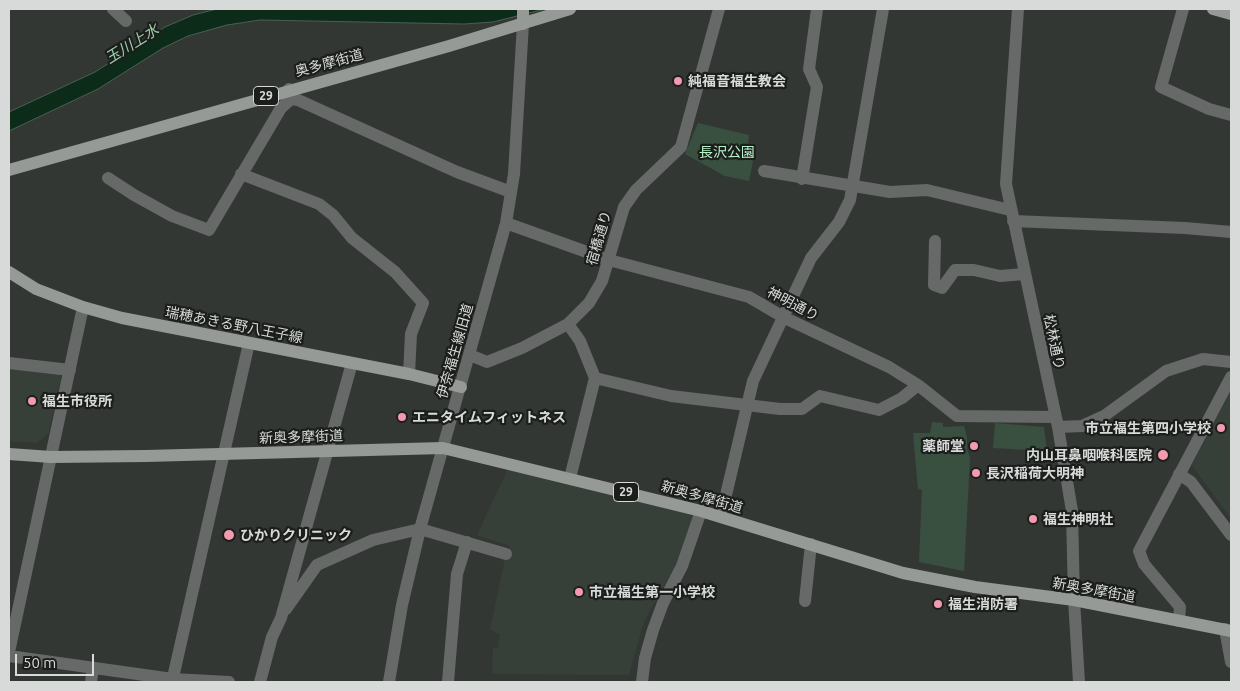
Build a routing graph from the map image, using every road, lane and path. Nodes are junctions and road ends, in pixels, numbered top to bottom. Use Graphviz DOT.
graph roads {
  1 [pos="113,9"];
  2 [pos="570,9"];
  3 [pos="720,9"];
  4 [pos="817,9"];
  5 [pos="883,9"];
  6 [pos="1018,9"];
  7 [pos="1183,9"];
  8 [pos="1213,9"];
  9 [pos="1231,14"];
  10 [pos="523,18"];
  11 [pos="126,21"];
  12 [pos="290,94"];
  13 [pos="1231,115"];
  14 [pos="9,170"];
  15 [pos="764,171"];
  16 [pos="241,174"];
  17 [pos="108,178"];
  18 [pos="802,179"];
  19 [pos="852,187"];
  20 [pos="511,192"];
  21 [pos="1012,216"];
  22 [pos="506,223"];
  23 [pos="1231,232"];
  24 [pos="935,241"];
  25 [pos="609,260"];
  26 [pos="9,272"];
  27 [pos="1024,274"];
  28 [pos="83,307"];
  29 [pos="784,318"];
  30 [pos="568,324"];
  31 [pos="249,343"];
  32 [pos="470,356"];
  33 [pos="1231,362"];
  34 [pos="9,363"];
  35 [pos="352,363"];
  36 [pos="70,370"];
  37 [pos="409,374"];
  38 [pos="1231,377"];
  39 [pos="595,378"];
  40 [pos="918,385"];
  41 [pos="461,387"];
  42 [pos="748,405"];
  43 [pos="1056,422"];
  44 [pos="443,448"];
  45 [pos="328,451"];
  46 [pos="9,454"];
  47 [pos="224,454"];
  48 [pos="51,457"];
  49 [pos="1179,474"];
  50 [pos="570,478"];
  51 [pos="701,511"];
  52 [pos="721,516"];
  53 [pos="420,529"];
  54 [pos="1231,535"];
  55 [pos="467,542"];
  56 [pos="811,544"];
  57 [pos="506,554"];
  58 [pos="294,572"];
  59 [pos="308,576"];
  60 [pos="806,600"];
  61 [pos="1074,600"];
  62 [pos="281,618"];
  63 [pos="1180,621"];
  64 [pos="1228,630"];
  65 [pos="9,652"];
  66 [pos="9,656"];
  67 [pos="1231,662"];
  68 [pos="93,668"];
  69 [pos="172,681"];
  70 [pos="91,682"];
  71 [pos="229,682"];
  72 [pos="260,682"];
  73 [pos="389,682"];
  74 [pos="448,682"];
  75 [pos="642,682"];
  76 [pos="1079,682"];
  1 -- 11 [label="street"];
  2 -- 10 [label="main road, 奥多摩街道 / 29"];
  3 -- 25 [label="street, 宿橋通り"];
  4 -- 18 [label="street"];
  5 -- 19 [label="street"];
  6 -- 21 [label="street, 松林通り"];
  7 -- 13 [label="street"];
  8 -- 9 [label="main road"];
  10 -- 12 [label="main road, 奥多摩街道 / 29"];
  10 -- 20 [label="street, 伊奈福生線旧道"];
  12 -- 14 [label="main road, 奥多摩街道 / 29"];
  12 -- 16 [label="street"];
  12 -- 20 [label="street"];
  15 -- 18 [label="street"];
  16 -- 17 [label="street"];
  16 -- 37 [label="street"];
  18 -- 19 [label="street"];
  19 -- 21 [label="street"];
  19 -- 29 [label="street"];
  20 -- 22 [label="street, 伊奈福生線旧道"];
  21 -- 23 [label="street"];
  21 -- 27 [label="street, 松林通り"];
  22 -- 25 [label="street, 神明通り"];
  22 -- 32 [label="street, 伊奈福生線旧道"];
  24 -- 27 [label="street"];
  25 -- 29 [label="street, 神明通り"];
  25 -- 30 [label="street, 宿橋通り"];
  26 -- 28 [label="main road, 瑞穂あきる野八王子線"];
  27 -- 43 [label="street, 松林通り"];
  28 -- 31 [label="main road, 瑞穂あきる野八王子線"];
  28 -- 36 [label="street"];
  29 -- 40 [label="street, 神明通り"];
  29 -- 42 [label="street"];
  30 -- 32 [label="street, 宿橋通り"];
  30 -- 39 [label="street"];
  31 -- 35 [label="main road, 瑞穂あきる野八王子線"];
  31 -- 47 [label="street"];
  32 -- 41 [label="street, 伊奈福生線旧道"];
  33 -- 43 [label="street, 神明通り"];
  34 -- 36 [label="street"];
  35 -- 37 [label="main road, 瑞穂あきる野八王子線"];
  35 -- 45 [label="street"];
  36 -- 48 [label="street"];
  37 -- 41 [label="main road, 瑞穂あきる野八王子線"];
  38 -- 49 [label="street"];
  39 -- 42 [label="street"];
  39 -- 50 [label="street"];
  40 -- 42 [label="street"];
  40 -- 43 [label="street, 神明通り"];
  41 -- 44 [label="street, 伊奈福生線旧道"];
  42 -- 52 [label="street"];
  43 -- 61 [label="street, 松林通り"];
  44 -- 45 [label="main road, 新奥多摩街道 / 29"];
  44 -- 50 [label="main road, 新奥多摩街道 / 29"];
  44 -- 53 [label="street, 伊奈福生線旧道"];
  45 -- 47 [label="main road, 新奥多摩街道 / 29"];
  45 -- 58 [label="street"];
  46 -- 48 [label="main road, 新奥多摩街道 / 29"];
  47 -- 48 [label="main road, 新奥多摩街道 / 29"];
  47 -- 69 [label="street"];
  48 -- 65 [label="street"];
  49 -- 54 [label="street"];
  49 -- 63 [label="street"];
  50 -- 51 [label="main road, 新奥多摩街道 / 29"];
  51 -- 52 [label="main road, 新奥多摩街道 / 29"];
  51 -- 75 [label="street"];
  52 -- 56 [label="main road, 新奥多摩街道 / 29"];
  53 -- 55 [label="street"];
  53 -- 59 [label="street"];
  53 -- 73 [label="street, 伊奈福生線旧道"];
  55 -- 57 [label="street"];
  55 -- 74 [label="street"];
  56 -- 60 [label="street"];
  56 -- 61 [label="main road, 新奥多摩街道 / 29"];
  58 -- 59 [label="street"];
  58 -- 62 [label="street"];
  59 -- 62 [label="street"];
  61 -- 63 [label="main road, 新奥多摩街道 / 29"];
  61 -- 76 [label="street, 松林通り"];
  62 -- 72 [label="street"];
  63 -- 64 [label="main road, 新奥多摩街道 / 29"];
  64 -- 67 [label="street"];
  66 -- 68 [label="street"];
  68 -- 69 [label="street"];
  68 -- 70 [label="street"];
  69 -- 71 [label="street"];
}
